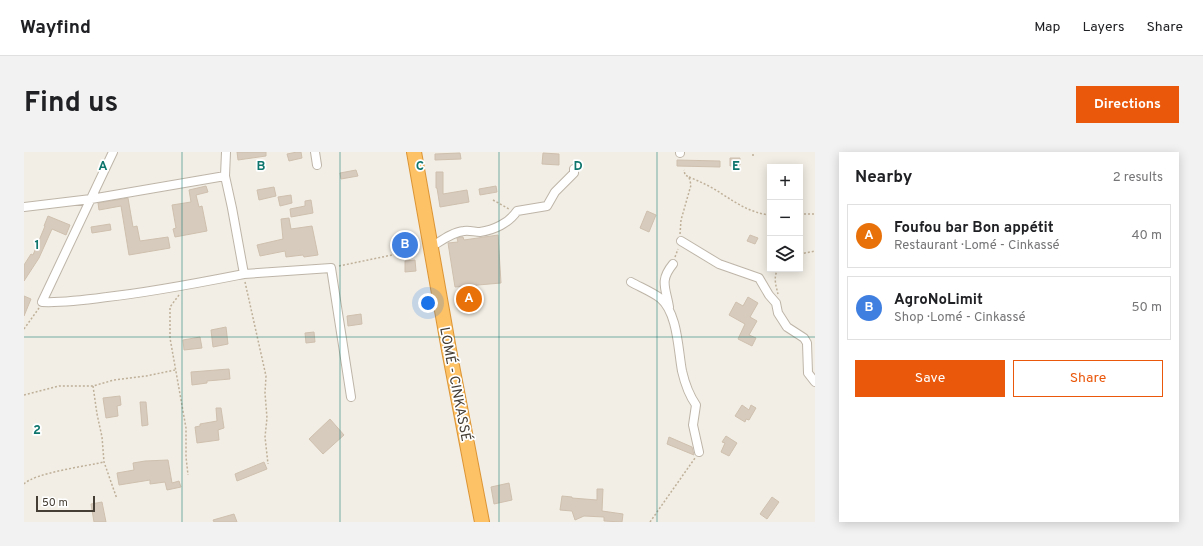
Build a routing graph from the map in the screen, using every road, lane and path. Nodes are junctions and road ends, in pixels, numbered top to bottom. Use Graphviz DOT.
graph roads {
  1 [pos="113,152"];
  2 [pos="226,152"];
  3 [pos="315,152"];
  4 [pos="414,152"];
  5 [pos="753,152"];
  6 [pos="753,156"];
  7 [pos="317,165"];
  8 [pos="574,169"];
  9 [pos="684,170"];
  10 [pos="225,176"];
  11 [pos="689,177"];
  12 [pos="91,199"];
  13 [pos="493,200"];
  14 [pos="24,207"];
  15 [pos="515,213"];
  16 [pos="767,214"];
  17 [pos="803,214"];
  18 [pos="815,214"];
  19 [pos="680,241"];
  20 [pos="431,248"];
  21 [pos="815,251"];
  22 [pos="803,253"];
  23 [pos="673,264"];
  24 [pos="331,268"];
  25 [pos="776,272"];
  26 [pos="244,274"];
  27 [pos="631,282"];
  28 [pos="186,285"];
  29 [pos="42,302"];
  30 [pos="776,303"];
  31 [pos="670,314"];
  32 [pos="24,329"];
  33 [pos="175,370"];
  34 [pos="815,382"];
  35 [pos="93,386"];
  36 [pos="24,395"];
  37 [pos="351,397"];
  38 [pos="700,452"];
  39 [pos="104,462"];
  40 [pos="268,464"];
  41 [pos="188,475"];
  42 [pos="24,484"];
  43 [pos="117,499"];
  44 [pos="482,522"];
  45 [pos="650,522"];
  1 -- 12 [label="street"];
  2 -- 10 [label="street"];
  3 -- 7 [label="street"];
  4 -- 20 [label="highway, LOMÉ - CINKASSÉ"];
  5 -- 6 [label="path"];
  8 -- 15 [label="street"];
  9 -- 11 [label="path"];
  10 -- 12 [label="street"];
  10 -- 26 [label="street"];
  11 -- 16 [label="path"];
  11 -- 19 [label="path"];
  12 -- 14 [label="street"];
  12 -- 29 [label="street"];
  13 -- 15 [label="path"];
  15 -- 20 [label="street"];
  17 -- 18 [label="path"];
  19 -- 23 [label="path"];
  19 -- 30 [label="street"];
  20 -- 24 [label="path"];
  20 -- 44 [label="highway, LOMÉ - CINKASSÉ"];
  21 -- 22 [label="path"];
  23 -- 31 [label="street"];
  24 -- 26 [label="street"];
  24 -- 37 [label="street"];
  25 -- 30 [label="path"];
  26 -- 28 [label="street"];
  26 -- 40 [label="path"];
  27 -- 31 [label="street"];
  28 -- 29 [label="street"];
  28 -- 33 [label="path"];
  29 -- 32 [label="path"];
  30 -- 34 [label="street"];
  31 -- 38 [label="street"];
  33 -- 35 [label="path"];
  33 -- 41 [label="path"];
  35 -- 36 [label="path"];
  35 -- 39 [label="path"];
  38 -- 45 [label="path"];
  39 -- 42 [label="path"];
  39 -- 43 [label="path"];
}
